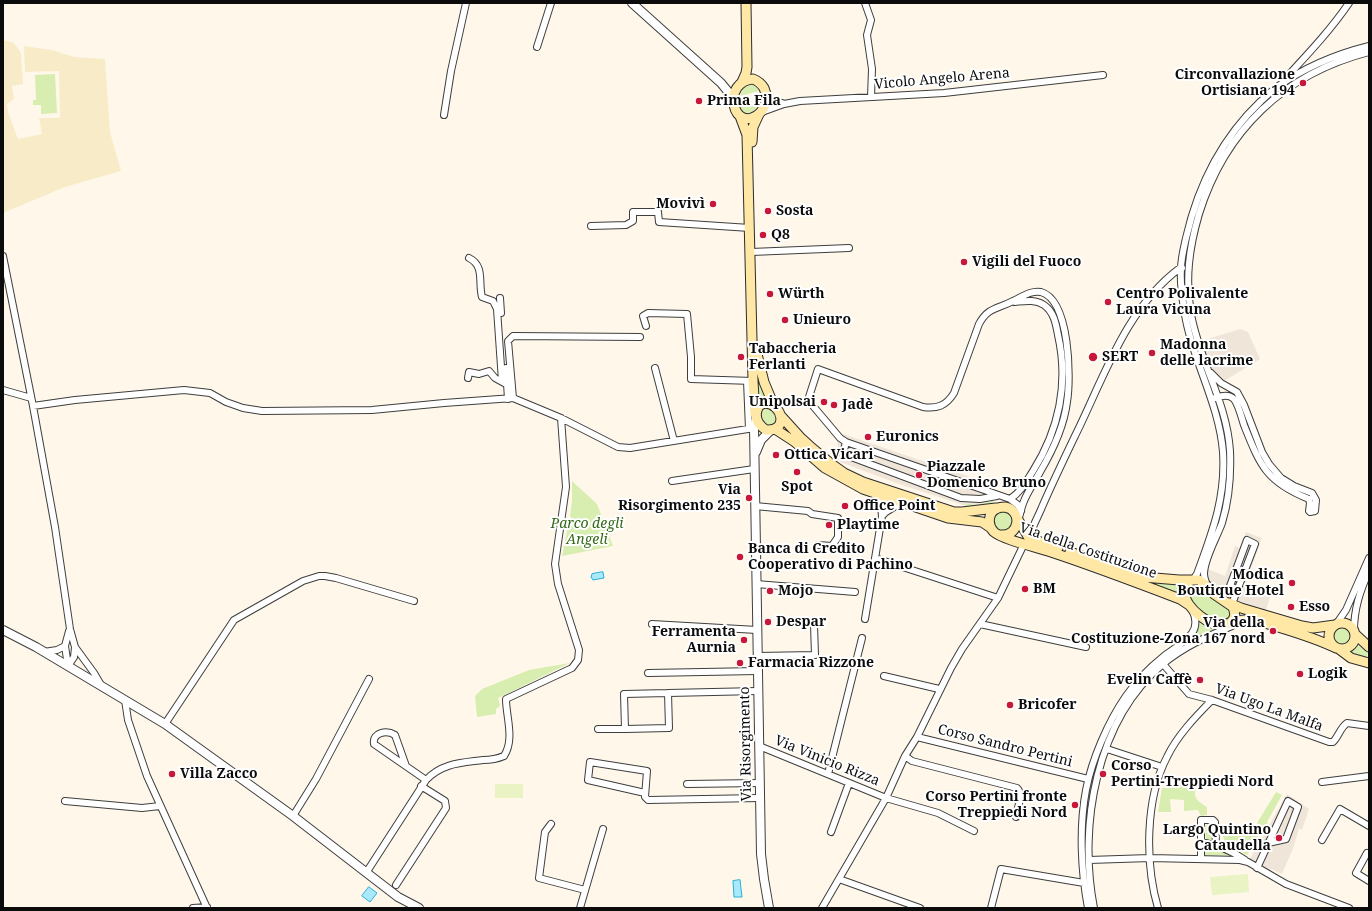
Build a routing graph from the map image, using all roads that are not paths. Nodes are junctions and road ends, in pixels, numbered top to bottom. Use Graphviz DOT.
graph roads {
  1 [pos="466,3"];
  2 [pos="551,3"];
  3 [pos="632,3"];
  4 [pos="866,3"];
  5 [pos="1349,3"];
  6 [pos="746,6"];
  7 [pos="1369,46"];
  8 [pos="537,47"];
  9 [pos="1312,50"];
  10 [pos="1369,52"];
  11 [pos="1308,58"];
  12 [pos="1316,64"];
  13 [pos="1294,73"];
  14 [pos="1103,75"];
  15 [pos="1303,77"];
  16 [pos="760,82"];
  17 [pos="721,83"];
  18 [pos="741,83"];
  19 [pos="1288,87"];
  20 [pos="766,94"];
  21 [pos="871,97"];
  22 [pos="733,100"];
  23 [pos="784,104"];
  24 [pos="760,114"];
  25 [pos="444,116"];
  26 [pos="740,116"];
  27 [pos="1226,148"];
  28 [pos="750,191"];
  29 [pos="591,226"];
  30 [pos="750,228"];
  31 [pos="849,248"];
  32 [pos="751,252"];
  33 [pos="3,256"];
  34 [pos="469,258"];
  35 [pos="1180,268"];
  36 [pos="1188,269"];
  37 [pos="500,298"];
  38 [pos="1011,302"];
  39 [pos="753,323"];
  40 [pos="646,326"];
  41 [pos="640,337"];
  42 [pos="655,368"];
  43 [pos="1208,369"];
  44 [pos="468,378"];
  45 [pos="750,381"];
  46 [pos="505,384"];
  47 [pos="1225,385"];
  48 [pos="1215,387"];
  49 [pos="1208,388"];
  50 [pos="3,390"];
  51 [pos="1226,396"];
  52 [pos="31,398"];
  53 [pos="510,398"];
  54 [pos="1212,399"];
  55 [pos="1220,400"];
  56 [pos="33,406"];
  57 [pos="774,406"];
  58 [pos="756,416"];
  59 [pos="781,416"];
  60 [pos="561,418"];
  61 [pos="752,429"];
  62 [pos="773,430"];
  63 [pos="674,441"];
  64 [pos="846,442"];
  65 [pos="755,458"];
  66 [pos="892,458"];
  67 [pos="754,469"];
  68 [pos="887,471"];
  69 [pos="672,481"];
  70 [pos="1225,491"];
  71 [pos="876,493"];
  72 [pos="998,496"];
  73 [pos="1009,499"];
  74 [pos="902,502"];
  75 [pos="755,506"];
  76 [pos="999,506"];
  77 [pos="882,516"];
  78 [pos="1018,517"];
  79 [pos="991,528"];
  80 [pos="1000,535"];
  81 [pos="1027,541"];
  82 [pos="818,545"];
  83 [pos="875,558"];
  84 [pos="1368,561"];
  85 [pos="1369,571"];
  86 [pos="1192,580"];
  87 [pos="756,584"];
  88 [pos="1207,586"];
  89 [pos="1238,590"];
  90 [pos="855,592"];
  91 [pos="998,598"];
  92 [pos="414,601"];
  93 [pos="1230,603"];
  94 [pos="1190,607"];
  95 [pos="865,619"];
  96 [pos="652,624"];
  97 [pos="980,624"];
  98 [pos="1336,624"];
  99 [pos="814,625"];
  100 [pos="1227,625"];
  101 [pos="70,629"];
  102 [pos="3,630"];
  103 [pos="757,630"];
  104 [pos="1193,632"];
  105 [pos="1355,632"];
  106 [pos="862,638"];
  107 [pos="1196,643"];
  108 [pos="65,646"];
  109 [pos="75,646"];
  110 [pos="1086,647"];
  111 [pos="1369,647"];
  112 [pos="1337,649"];
  113 [pos="44,652"];
  114 [pos="758,656"];
  115 [pos="1369,663"];
  116 [pos="1163,664"];
  117 [pos="68,666"];
  118 [pos="758,671"];
  119 [pos="648,673"];
  120 [pos="884,676"];
  121 [pos="369,679"];
  122 [pos="101,685"];
  123 [pos="940,689"];
  124 [pos="758,691"];
  125 [pos="668,693"];
  126 [pos="125,700"];
  127 [pos="1212,700"];
  128 [pos="165,724"];
  129 [pos="1369,726"];
  130 [pos="598,729"];
  131 [pos="625,729"];
  132 [pos="917,737"];
  133 [pos="759,746"];
  134 [pos="1107,749"];
  135 [pos="905,756"];
  136 [pos="406,766"];
  137 [pos="1162,767"];
  138 [pos="828,774"];
  139 [pos="1369,776"];
  140 [pos="1088,779"];
  141 [pos="426,780"];
  142 [pos="1322,782"];
  143 [pos="760,783"];
  144 [pos="849,783"];
  145 [pos="687,784"];
  146 [pos="421,786"];
  147 [pos="645,793"];
  148 [pos="760,798"];
  149 [pos="886,798"];
  150 [pos="65,801"];
  151 [pos="160,806"];
  152 [pos="293,816"];
  153 [pos="1016,817"];
  154 [pos="551,824"];
  155 [pos="1369,826"];
  156 [pos="603,829"];
  157 [pos="974,831"];
  158 [pos="831,832"];
  159 [pos="1322,840"];
  160 [pos="1201,842"];
  161 [pos="1268,843"];
  162 [pos="1216,844"];
  163 [pos="1367,853"];
  164 [pos="1150,858"];
  165 [pos="1201,859"];
  166 [pos="1089,860"];
  167 [pos="1363,861"];
  168 [pos="1248,862"];
  169 [pos="1369,864"];
  170 [pos="1257,868"];
  171 [pos="366,873"];
  172 [pos="839,879"];
  173 [pos="1369,881"];
  174 [pos="1084,883"];
  175 [pos="396,885"];
  176 [pos="585,890"];
  177 [pos="207,907"];
  178 [pos="193,908"];
  179 [pos="419,908"];
  180 [pos="580,908"];
  181 [pos="769,908"];
  182 [pos="822,908"];
  183 [pos="920,908"];
  184 [pos="991,908"];
  185 [pos="1088,908"];
  186 [pos="1094,908"];
  187 [pos="1158,908"];
  188 [pos="1349,908"];
  1 -- 25 [label="street"];
  2 -- 8 [label="street"];
  3 -- 17 [label="street"];
  4 -- 21 [label="street"];
  5 -- 9 [label="street"];
  6 -- 16 [label="main road"];
  6 -- 18 [label="main road"];
  7 -- 12 [label="street"];
  9 -- 11 [label="street"];
  9 -- 13 [label="street"];
  10 -- 15 [label="street"];
  11 -- 12 [label="street"];
  11 -- 13 [label="street"];
  12 -- 13 [label="street"];
  13 -- 15 [label="street"];
  13 -- 19 [label="street"];
  13 -- 27 [label="street"];
  14 -- 21 [label="street, Vicolo Angelo Arena"];
  15 -- 19 [label="street"];
  16 -- 18 [label="main road"];
  16 -- 20 [label="main road"];
  17 -- 18 [label="street"];
  17 -- 22 [label="street"];
  18 -- 22 [label="main road"];
  19 -- 27 [label="street"];
  20 -- 23 [label="street"];
  20 -- 24 [label="main road"];
  21 -- 23 [label="street, Vicolo Angelo Arena"];
  22 -- 26 [label="main road"];
  23 -- 24 [label="street, Vicolo Angelo Arena"];
  24 -- 26 [label="main road"];
  24 -- 28 [label="main road"];
  26 -- 28 [label="main road"];
  27 -- 35 [label="street"];
  27 -- 36 [label="street"];
  28 -- 30 [label="main road"];
  29 -- 30 [label="street"];
  30 -- 32 [label="main road"];
  31 -- 32 [label="street"];
  32 -- 39 [label="main road"];
  33 -- 52 [label="street"];
  34 -- 46 [label="street"];
  35 -- 36 [label="street"];
  35 -- 49 [label="street"];
  35 -- 81 [label="street"];
  36 -- 43 [label="street"];
  37 -- 46 [label="street"];
  38 -- 64 [label="street"];
  38 -- 73 [label="street"];
  38 -- 78 [label="street"];
  39 -- 45 [label="main road"];
  39 -- 57 [label="main road"];
  40 -- 45 [label="street"];
  41 -- 53 [label="street"];
  42 -- 63 [label="street"];
  43 -- 47 [label="street"];
  43 -- 48 [label="street"];
  44 -- 46 [label="street"];
  45 -- 58 [label="main road"];
  45 -- 61 [label="street"];
  46 -- 53 [label="street"];
  47 -- 48 [label="street"];
  47 -- 51 [label="street"];
  47 -- 51 [label="street"];
  48 -- 49 [label="street"];
  48 -- 55 [label="street"];
  49 -- 54 [label="street"];
  50 -- 52 [label="street"];
  51 -- 55 [label="street"];
  52 -- 56 [label="street"];
  53 -- 56 [label="street"];
  53 -- 60 [label="street"];
  54 -- 55 [label="street"];
  54 -- 70 [label="street"];
  55 -- 70 [label="street"];
  56 -- 101 [label="street"];
  57 -- 58 [label="main road"];
  57 -- 59 [label="main road"];
  58 -- 61 [label="street"];
  58 -- 62 [label="main road"];
  59 -- 62 [label="main road"];
  59 -- 76 [label="main road"];
  60 -- 63 [label="street"];
  60 -- 141 [label="street"];
  61 -- 63 [label="street"];
  61 -- 65 [label="street"];
  62 -- 65 [label="street"];
  62 -- 71 [label="main road"];
  64 -- 66 [label="street"];
  64 -- 68 [label="street"];
  65 -- 67 [label="street, Via Risorgimento"];
  66 -- 68 [label="street"];
  66 -- 72 [label="street"];
  67 -- 69 [label="street"];
  67 -- 75 [label="street, Via Risorgimento"];
  68 -- 72 [label="street"];
  70 -- 86 [label="street"];
  70 -- 88 [label="street"];
  71 -- 74 [label="main road"];
  71 -- 77 [label="street"];
  72 -- 73 [label="street"];
  72 -- 76 [label="street"];
  73 -- 76 [label="street"];
  73 -- 78 [label="street"];
  74 -- 77 [label="street"];
  74 -- 79 [label="main road"];
  75 -- 82 [label="street"];
  75 -- 87 [label="street, Via Risorgimento"];
  76 -- 78 [label="main road"];
  76 -- 79 [label="main road"];
  77 -- 83 [label="street"];
  78 -- 80 [label="main road"];
  78 -- 81 [label="main road, Via della Costituzione"];
  79 -- 80 [label="main road"];
  80 -- 81 [label="main road, Via della Costituzione"];
  81 -- 86 [label="main road, Via della Costituzione"];
  81 -- 91 [label="street"];
  81 -- 94 [label="main road, Via della Costituzione"];
  83 -- 91 [label="street"];
  83 -- 95 [label="street"];
  84 -- 98 [label="street"];
  85 -- 105 [label="street"];
  86 -- 88 [label="main road"];
  86 -- 94 [label="main road"];
  87 -- 90 [label="street"];
  87 -- 103 [label="street, Via Risorgimento"];
  88 -- 93 [label="main road"];
  89 -- 89 [label="street"];
  89 -- 93 [label="street"];
  91 -- 97 [label="street"];
  92 -- 128 [label="street"];
  93 -- 98 [label="main road"];
  93 -- 100 [label="main road"];
  94 -- 100 [label="main road, Via della Costituzione"];
  94 -- 104 [label="street"];
  96 -- 103 [label="street"];
  97 -- 110 [label="street"];
  97 -- 123 [label="street"];
  98 -- 105 [label="main road"];
  98 -- 112 [label="main road"];
  99 -- 114 [label="street"];
  100 -- 107 [label="street"];
  100 -- 112 [label="main road, Via della Costituzione"];
  101 -- 108 [label="street"];
  101 -- 109 [label="street"];
  102 -- 113 [label="street"];
  103 -- 114 [label="street, Via Risorgimento"];
  104 -- 107 [label="street"];
  104 -- 140 [label="street, Corso Sandro Pertini"];
  105 -- 111 [label="main road"];
  105 -- 112 [label="main road"];
  106 -- 138 [label="street"];
  107 -- 116 [label="street"];
  108 -- 113 [label="street"];
  108 -- 117 [label="street"];
  109 -- 117 [label="street"];
  109 -- 122 [label="street"];
  112 -- 115 [label="main road"];
  113 -- 117 [label="street"];
  114 -- 118 [label="street, Via Risorgimento"];
  116 -- 127 [label="street, Via Ugo La Malfa"];
  116 -- 134 [label="street"];
  117 -- 122 [label="street"];
  118 -- 119 [label="street"];
  118 -- 124 [label="street, Via Risorgimento"];
  120 -- 123 [label="street"];
  121 -- 152 [label="street"];
  122 -- 126 [label="street"];
  123 -- 132 [label="street"];
  124 -- 125 [label="street"];
  124 -- 133 [label="street, Via Risorgimento"];
  125 -- 131 [label="street"];
  125 -- 131 [label="street"];
  126 -- 128 [label="street"];
  126 -- 151 [label="street"];
  127 -- 129 [label="street, Via Ugo La Malfa"];
  127 -- 137 [label="street"];
  128 -- 152 [label="street"];
  130 -- 131 [label="street"];
  132 -- 135 [label="street"];
  132 -- 140 [label="street, Corso Sandro Pertini"];
  133 -- 138 [label="street, Via Vinicio Rizza"];
  133 -- 143 [label="street, Via Risorgimento"];
  134 -- 137 [label="street"];
  134 -- 166 [label="street"];
  135 -- 149 [label="street"];
  135 -- 153 [label="street"];
  136 -- 136 [label="street"];
  136 -- 141 [label="street"];
  137 -- 164 [label="street"];
  138 -- 144 [label="street, Via Vinicio Rizza"];
  139 -- 142 [label="street"];
  140 -- 174 [label="street, Corso Sandro Pertini"];
  141 -- 146 [label="street"];
  143 -- 145 [label="street"];
  143 -- 148 [label="street, Via Risorgimento"];
  144 -- 149 [label="street, Via Vinicio Rizza"];
  144 -- 158 [label="street"];
  146 -- 171 [label="street"];
  146 -- 175 [label="street"];
  147 -- 147 [label="street"];
  147 -- 148 [label="street"];
  148 -- 181 [label="street, Via Risorgimento"];
  149 -- 157 [label="street, Via Vinicio Rizza"];
  149 -- 172 [label="street"];
  150 -- 151 [label="street"];
  151 -- 177 [label="street"];
  152 -- 171 [label="street"];
  154 -- 176 [label="street"];
  155 -- 159 [label="street"];
  156 -- 176 [label="street"];
  160 -- 162 [label="street"];
  160 -- 162 [label="street"];
  160 -- 165 [label="street"];
  161 -- 161 [label="street"];
  161 -- 170 [label="street"];
  162 -- 168 [label="street"];
  163 -- 167 [label="street"];
  164 -- 165 [label="street"];
  164 -- 166 [label="street"];
  164 -- 187 [label="street"];
  165 -- 168 [label="street"];
  166 -- 186 [label="street"];
  167 -- 169 [label="street"];
  167 -- 173 [label="street"];
  168 -- 170 [label="street"];
  170 -- 188 [label="street"];
  171 -- 179 [label="street"];
  172 -- 182 [label="street"];
  172 -- 183 [label="street"];
  174 -- 184 [label="street"];
  174 -- 185 [label="street, Corso Sandro Pertini"];
  176 -- 180 [label="street"];
  177 -- 178 [label="street"];
}
